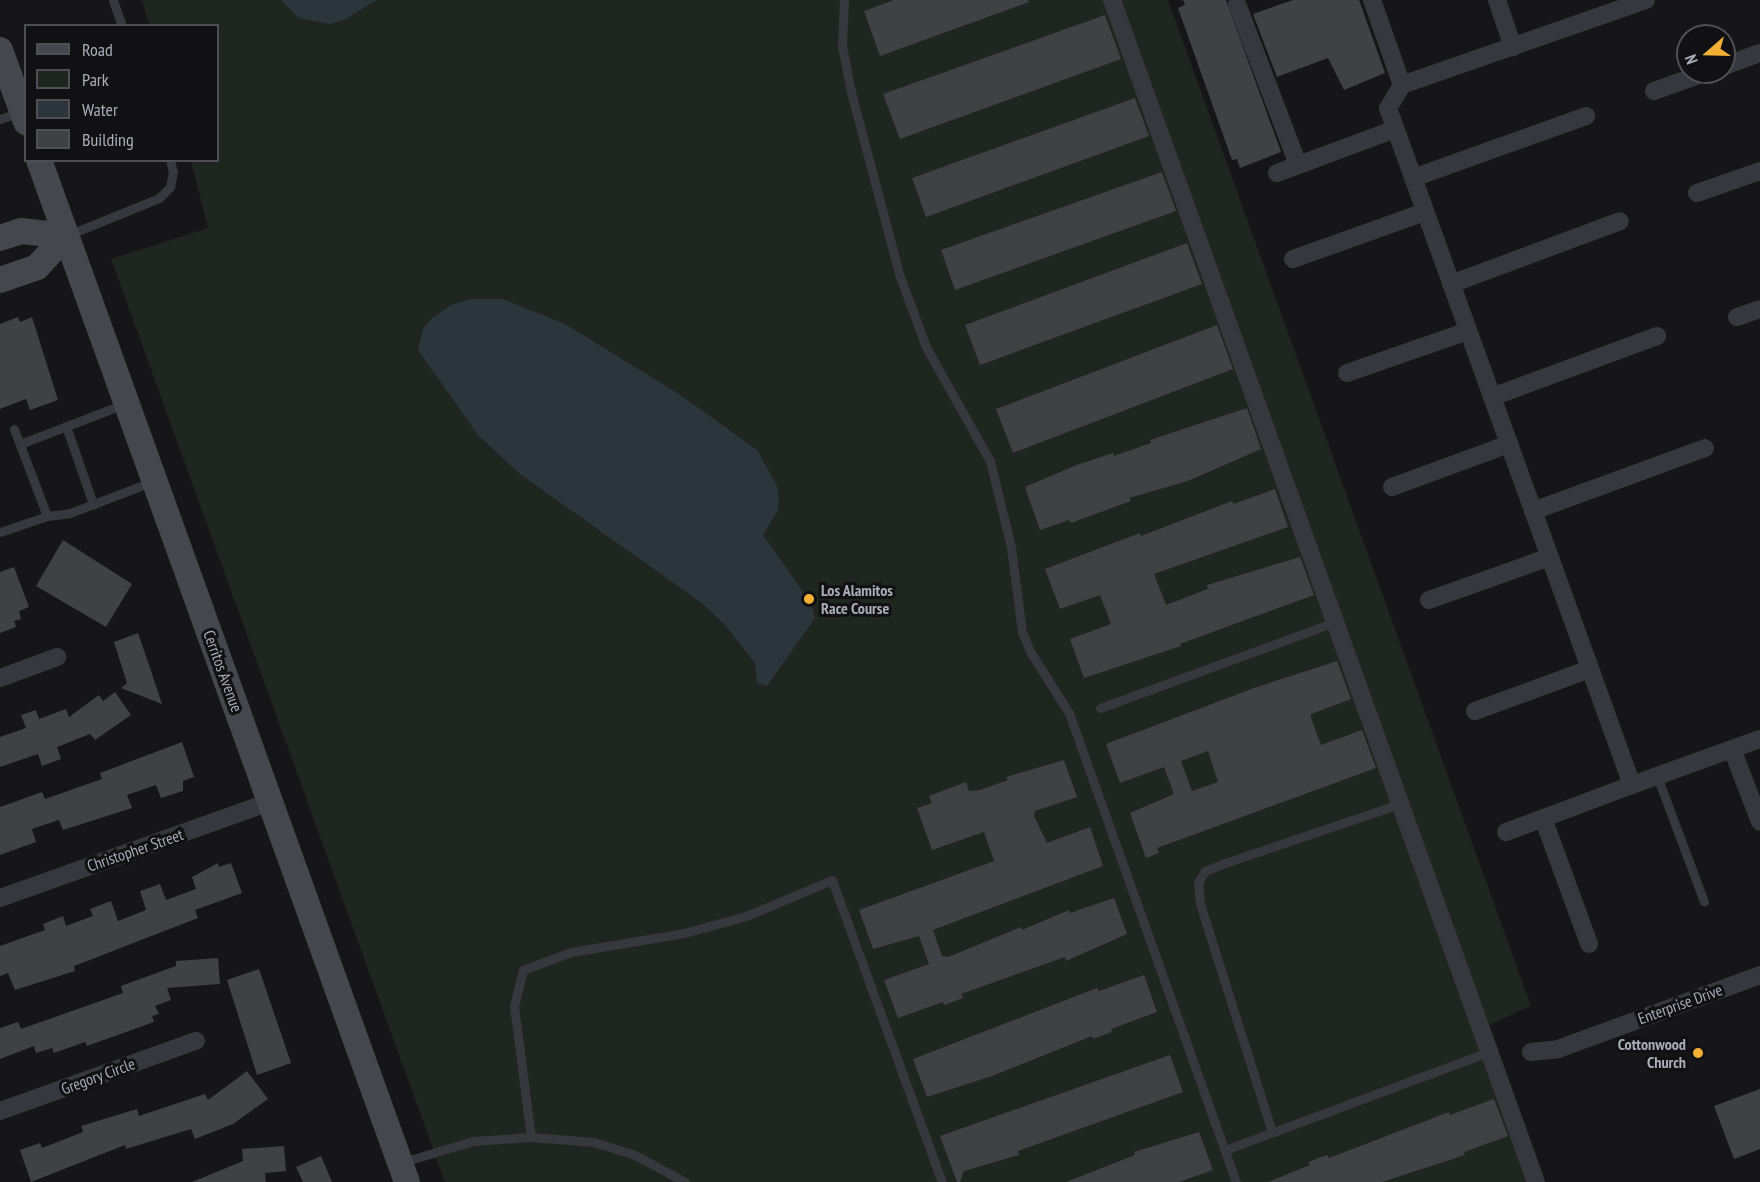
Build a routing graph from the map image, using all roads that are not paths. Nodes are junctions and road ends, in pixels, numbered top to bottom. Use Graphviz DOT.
graph roads {
  1 [pos="113,0"];
  2 [pos="844,0"];
  3 [pos="1112,0"];
  4 [pos="1372,0"];
  5 [pos="1497,0"];
  6 [pos="1639,1"];
  7 [pos="1237,4"];
  8 [pos="121,24"];
  9 [pos="1513,47"];
  10 [pos="0,50"];
  11 [pos="1760,53"];
  12 [pos="1736,62"];
  13 [pos="1676,83"];
  14 [pos="1402,85"];
  15 [pos="1653,91"];
  16 [pos="1586,116"];
  17 [pos="16,117"];
  18 [pos="1395,129"];
  19 [pos="40,162"];
  20 [pos="170,162"];
  21 [pos="1298,165"];
  22 [pos="1760,171"];
  23 [pos="1277,173"];
  24 [pos="1413,178"];
  25 [pos="1697,193"];
  26 [pos="1425,212"];
  27 [pos="1620,221"];
  28 [pos="66,236"];
  29 [pos="0,238"];
  30 [pos="1293,260"];
  31 [pos="0,280"];
  32 [pos="1451,284"];
  33 [pos="1760,309"];
  34 [pos="1737,317"];
  35 [pos="1468,332"];
  36 [pos="1657,336"];
  37 [pos="1347,373"];
  38 [pos="1492,398"];
  39 [pos="127,403"];
  40 [pos="66,426"];
  41 [pos="14,429"];
  42 [pos="20,444"];
  43 [pos="1509,444"];
  44 [pos="1705,448"];
  45 [pos="154,481"];
  46 [pos="1392,487"];
  47 [pos="93,504"];
  48 [pos="1533,511"];
  49 [pos="46,516"];
  50 [pos="0,532"];
  51 [pos="1550,557"];
  52 [pos="1429,600"];
  53 [pos="1335,622"];
  54 [pos="57,657"];
  55 [pos="1590,669"];
  56 [pos="0,678"];
  57 [pos="1100,708"];
  58 [pos="1475,711"];
  59 [pos="1760,739"];
  60 [pos="1732,749"];
  61 [pos="1657,776"];
  62 [pos="1632,785"];
  63 [pos="270,802"];
  64 [pos="1399,804"];
  65 [pos="1543,818"];
  66 [pos="1760,822"];
  67 [pos="1506,832"];
  68 [pos="0,898"];
  69 [pos="1704,902"];
  70 [pos="1589,944"];
  71 [pos="1760,975"];
  72 [pos="196,1041"];
  73 [pos="1488,1052"];
  74 [pos="1531,1052"];
  75 [pos="0,1112"];
  76 [pos="1272,1132"];
  77 [pos="531,1137"];
  78 [pos="1225,1150"];
  79 [pos="403,1173"];
  80 [pos="685,1182"];
  81 [pos="942,1182"];
  82 [pos="1236,1182"];
  83 [pos="1536,1182"];
  1 -- 8 [label="lane"];
  2 -- 78 [label="lane"];
  3 -- 53 [label="street"];
  4 -- 14 [label="street"];
  5 -- 9 [label="street"];
  6 -- 9 [label="street"];
  7 -- 21 [label="street"];
  9 -- 14 [label="street"];
  10 -- 17 [label="main road"];
  11 -- 12 [label="street"];
  13 -- 15 [label="street"];
  14 -- 18 [label="street"];
  16 -- 24 [label="street"];
  18 -- 21 [label="street"];
  18 -- 24 [label="street"];
  19 -- 28 [label="main road, Cerritos Avenue"];
  20 -- 28 [label="lane"];
  21 -- 23 [label="street"];
  22 -- 25 [label="street"];
  24 -- 26 [label="street"];
  26 -- 30 [label="street"];
  26 -- 32 [label="street"];
  27 -- 32 [label="street"];
  28 -- 29 [label="main road"];
  28 -- 31 [label="main road"];
  28 -- 39 [label="main road, Cerritos Avenue"];
  32 -- 35 [label="street"];
  33 -- 34 [label="street"];
  35 -- 37 [label="street"];
  35 -- 38 [label="street"];
  36 -- 38 [label="street"];
  38 -- 43 [label="street"];
  39 -- 40 [label="lane"];
  39 -- 45 [label="main road, Cerritos Avenue"];
  40 -- 42 [label="lane"];
  40 -- 47 [label="lane"];
  41 -- 42 [label="lane"];
  42 -- 49 [label="lane"];
  43 -- 46 [label="street"];
  43 -- 48 [label="street"];
  44 -- 48 [label="street"];
  45 -- 47 [label="lane"];
  45 -- 63 [label="main road, Cerritos Avenue"];
  47 -- 49 [label="lane"];
  48 -- 51 [label="street"];
  49 -- 50 [label="lane"];
  51 -- 52 [label="street"];
  51 -- 55 [label="street"];
  53 -- 57 [label="lane"];
  53 -- 64 [label="street"];
  54 -- 56 [label="street"];
  55 -- 58 [label="street"];
  55 -- 62 [label="street"];
  59 -- 60 [label="street"];
  60 -- 61 [label="street"];
  60 -- 66 [label="street"];
  61 -- 62 [label="street"];
  61 -- 69 [label="lane"];
  62 -- 65 [label="street"];
  63 -- 68 [label="street, Christopher Street"];
  63 -- 79 [label="main road, Cerritos Avenue"];
  64 -- 73 [label="street"];
  64 -- 76 [label="lane"];
  65 -- 67 [label="street"];
  65 -- 70 [label="street"];
  71 -- 74 [label="street, Enterprise Drive"];
  72 -- 75 [label="street, Gregory Circle"];
  73 -- 76 [label="lane"];
  73 -- 83 [label="street"];
  76 -- 78 [label="lane"];
  77 -- 79 [label="lane"];
  77 -- 80 [label="lane"];
  77 -- 81 [label="lane"];
  78 -- 82 [label="lane"];
}
